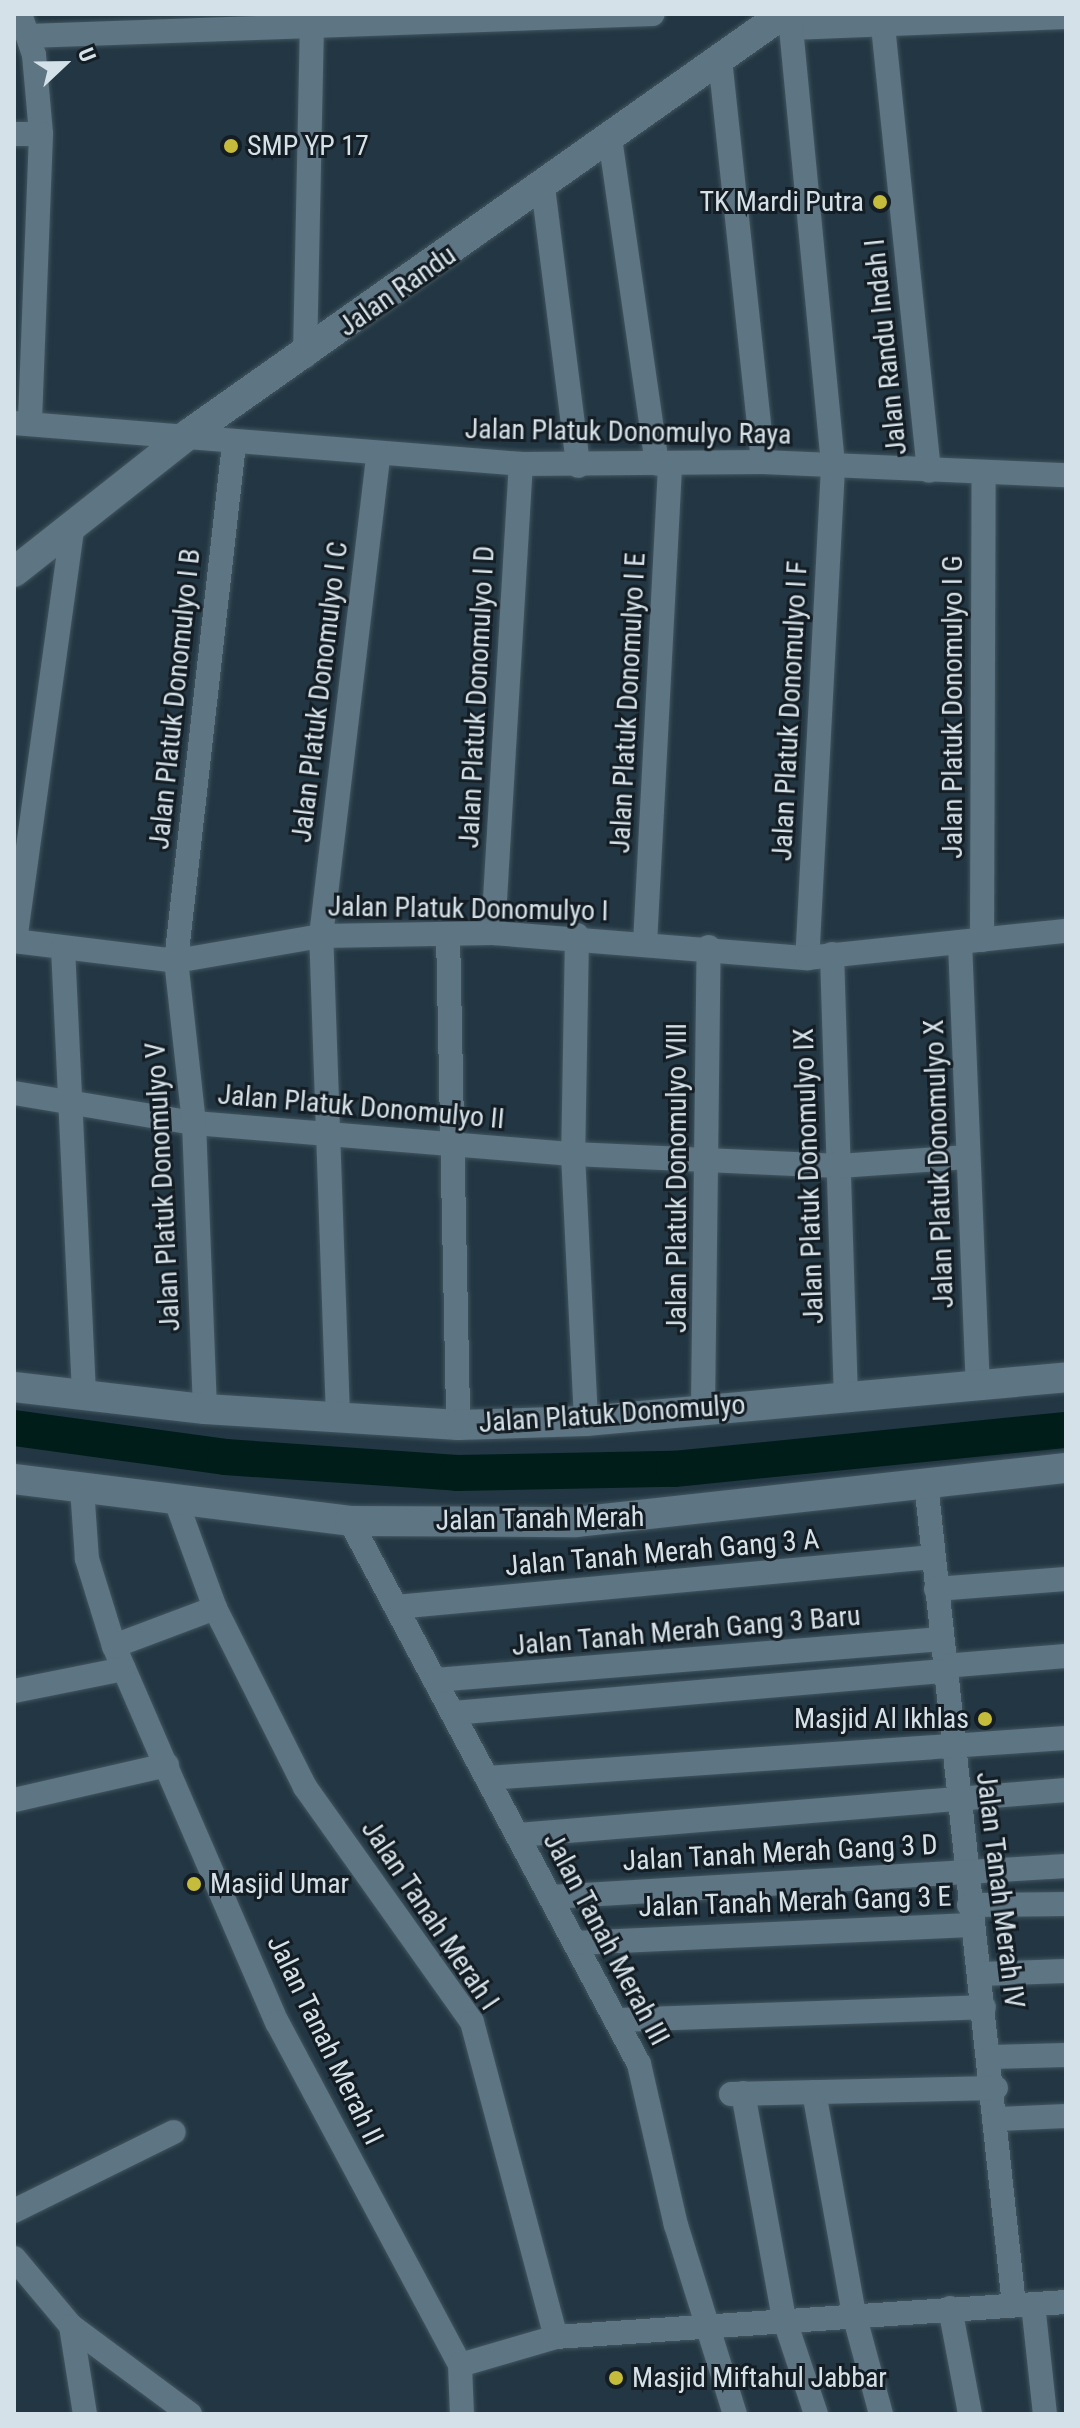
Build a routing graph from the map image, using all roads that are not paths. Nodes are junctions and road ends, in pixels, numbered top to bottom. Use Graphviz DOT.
graph roads {
  1 [pos="653,14"];
  2 [pos="1066,17"];
  3 [pos="775,20"];
  4 [pos="312,21"];
  5 [pos="24,25"];
  6 [pos="883,26"];
  7 [pos="720,59"];
  8 [pos="24,73"];
  9 [pos="14,134"];
  10 [pos="41,134"];
  11 [pos="610,138"];
  12 [pos="543,187"];
  13 [pos="24,265"];
  14 [pos="305,356"];
  15 [pos="22,423"];
  16 [pos="190,433"];
  17 [pos="234,444"];
  18 [pos="378,456"];
  19 [pos="763,462"];
  20 [pos="521,464"];
  21 [pos="664,464"];
  22 [pos="578,466"];
  23 [pos="833,467"];
  24 [pos="929,471"];
  25 [pos="984,474"];
  26 [pos="1066,475"];
  27 [pos="72,529"];
  28 [pos="14,572"];
  29 [pos="1066,931"];
  30 [pos="493,933"];
  31 [pos="448,934"];
  32 [pos="577,935"];
  33 [pos="321,936"];
  34 [pos="15,941"];
  35 [pos="971,941"];
  36 [pos="645,944"];
  37 [pos="709,947"];
  38 [pos="63,948"];
  39 [pos="832,954"];
  40 [pos="807,958"];
  41 [pos="176,961"];
  42 [pos="14,1093"];
  43 [pos="65,1102"];
  44 [pos="194,1123"];
  45 [pos="325,1136"];
  46 [pos="453,1145"];
  47 [pos="573,1154"];
  48 [pos="968,1157"];
  49 [pos="706,1160"];
  50 [pos="839,1166"];
  51 [pos="1066,1377"];
  52 [pos="978,1385"];
  53 [pos="14,1387"];
  54 [pos="846,1396"];
  55 [pos="84,1397"];
  56 [pos="703,1408"];
  57 [pos="205,1409"];
  58 [pos="338,1417"];
  59 [pos="586,1421"];
  60 [pos="458,1425"];
  61 [pos="1066,1468"];
  62 [pos="14,1479"];
  63 [pos="926,1483"];
  64 [pos="82,1488"];
  65 [pos="176,1501"];
  66 [pos="350,1521"];
  67 [pos="933,1557"];
  68 [pos="1066,1579"];
  69 [pos="936,1589"];
  70 [pos="396,1607"];
  71 [pos="215,1608"];
  72 [pos="941,1639"];
  73 [pos="114,1646"];
  74 [pos="1066,1656"];
  75 [pos="944,1668"];
  76 [pos="124,1669"];
  77 [pos="435,1680"];
  78 [pos="14,1691"];
  79 [pos="453,1713"];
  80 [pos="1066,1738"];
  81 [pos="952,1747"];
  82 [pos="167,1765"];
  83 [pos="487,1778"];
  84 [pos="1066,1790"];
  85 [pos="14,1800"];
  86 [pos="958,1800"];
  87 [pos="518,1835"];
  88 [pos="1066,1866"];
  89 [pos="965,1873"];
  90 [pos="551,1897"];
  91 [pos="1066,1904"];
  92 [pos="970,1915"];
  93 [pos="575,1943"];
  94 [pos="1066,1971"];
  95 [pos="980,1974"];
  96 [pos="984,2007"];
  97 [pos="616,2020"];
  98 [pos="1066,2055"];
  99 [pos="991,2057"];
  100 [pos="996,2088"];
  101 [pos="814,2092"];
  102 [pos="1066,2116"];
  103 [pos="999,2119"];
  104 [pos="174,2132"];
  105 [pos="14,2211"];
  106 [pos="14,2258"];
  107 [pos="1066,2302"];
  108 [pos="1024,2304"];
  109 [pos="950,2308"];
  110 [pos="854,2314"];
  111 [pos="784,2318"];
  112 [pos="705,2322"];
  113 [pos="71,2326"];
  114 [pos="556,2337"];
  115 [pos="460,2365"];
  116 [pos="85,2414"];
  117 [pos="190,2414"];
  118 [pos="462,2414"];
  119 [pos="735,2414"];
  120 [pos="816,2414"];
  121 [pos="881,2414"];
  122 [pos="970,2414"];
  123 [pos="1045,2414"];
  1 -- 4 [label="street"];
  2 -- 6 [label="street"];
  3 -- 6 [label="street"];
  3 -- 7 [label="street, Jalan Randu"];
  3 -- 23 [label="street, Jalan Platuk Donomulyo I F"];
  4 -- 5 [label="street"];
  4 -- 14 [label="street"];
  5 -- 8 [label="street"];
  6 -- 24 [label="street, Jalan Randu Indah I"];
  7 -- 11 [label="street, Jalan Randu"];
  7 -- 19 [label="street"];
  8 -- 10 [label="street"];
  9 -- 10 [label="street"];
  10 -- 13 [label="street"];
  11 -- 12 [label="street, Jalan Randu"];
  11 -- 21 [label="street, Jalan Platuk Donomulyo I E"];
  12 -- 14 [label="street, Jalan Randu"];
  12 -- 22 [label="street"];
  13 -- 15 [label="street"];
  14 -- 16 [label="street, Jalan Randu"];
  15 -- 16 [label="street, Jalan Platuk Donomulyo Raya"];
  16 -- 17 [label="street, Jalan Platuk Donomulyo Raya"];
  16 -- 27 [label="street, Jalan Randu"];
  17 -- 18 [label="street, Jalan Platuk Donomulyo Raya"];
  17 -- 41 [label="street, Jalan Platuk Donomulyo I B"];
  18 -- 20 [label="street, Jalan Platuk Donomulyo Raya"];
  18 -- 33 [label="street, Jalan Platuk Donomulyo I C"];
  19 -- 21 [label="street, Jalan Platuk Donomulyo Raya"];
  19 -- 23 [label="street, Jalan Platuk Donomulyo Raya"];
  20 -- 22 [label="street, Jalan Platuk Donomulyo Raya"];
  20 -- 30 [label="street, Jalan Platuk Donomulyo I D"];
  21 -- 22 [label="street, Jalan Platuk Donomulyo Raya"];
  21 -- 36 [label="street, Jalan Platuk Donomulyo I E"];
  23 -- 24 [label="street, Jalan Platuk Donomulyo Raya"];
  23 -- 40 [label="street, Jalan Platuk Donomulyo I F"];
  24 -- 25 [label="street, Jalan Platuk Donomulyo Raya"];
  25 -- 26 [label="street, Jalan Platuk Donomulyo Raya"];
  25 -- 35 [label="street, Jalan Platuk Donomulyo I G"];
  27 -- 28 [label="street, Jalan Randu"];
  27 -- 34 [label="street"];
  29 -- 35 [label="street, Jalan Platuk Donomulyo I"];
  30 -- 31 [label="street, Jalan Platuk Donomulyo I"];
  30 -- 32 [label="street, Jalan Platuk Donomulyo I"];
  31 -- 33 [label="street, Jalan Platuk Donomulyo I"];
  31 -- 46 [label="street"];
  32 -- 36 [label="street, Jalan Platuk Donomulyo I"];
  32 -- 47 [label="street"];
  33 -- 41 [label="street, Jalan Platuk Donomulyo I"];
  33 -- 45 [label="street, Jalan Platuk Donomulyo I C"];
  34 -- 38 [label="street, Jalan Platuk Donomulyo I"];
  35 -- 39 [label="street, Jalan Platuk Donomulyo I"];
  35 -- 48 [label="street, Jalan Platuk Donomulyo X"];
  36 -- 37 [label="street, Jalan Platuk Donomulyo I"];
  37 -- 40 [label="street, Jalan Platuk Donomulyo I"];
  37 -- 49 [label="street, Jalan Platuk Donomulyo VIII"];
  38 -- 41 [label="street, Jalan Platuk Donomulyo I"];
  38 -- 43 [label="street"];
  39 -- 40 [label="street, Jalan Platuk Donomulyo I"];
  39 -- 50 [label="street, Jalan Platuk Donomulyo IX"];
  41 -- 44 [label="street, Jalan Platuk Donomulyo V"];
  42 -- 43 [label="street, Jalan Platuk Donomulyo II"];
  43 -- 44 [label="street, Jalan Platuk Donomulyo II"];
  43 -- 55 [label="street"];
  44 -- 45 [label="street, Jalan Platuk Donomulyo II"];
  44 -- 57 [label="street, Jalan Platuk Donomulyo V"];
  45 -- 46 [label="street, Jalan Platuk Donomulyo II"];
  45 -- 58 [label="street, Jalan Platuk Donomulyo I C"];
  46 -- 47 [label="street, Jalan Platuk Donomulyo II"];
  46 -- 60 [label="street"];
  47 -- 49 [label="street, Jalan Platuk Donomulyo II"];
  47 -- 59 [label="street"];
  48 -- 50 [label="street, Jalan Platuk Donomulyo II"];
  48 -- 52 [label="street, Jalan Platuk Donomulyo X"];
  49 -- 50 [label="street, Jalan Platuk Donomulyo II"];
  49 -- 56 [label="street, Jalan Platuk Donomulyo VIII"];
  50 -- 54 [label="street, Jalan Platuk Donomulyo IX"];
  51 -- 52 [label="street, Jalan Platuk Donomulyo"];
  52 -- 54 [label="street, Jalan Platuk Donomulyo"];
  53 -- 55 [label="street, Jalan Platuk Donomulyo"];
  54 -- 56 [label="street, Jalan Platuk Donomulyo"];
  55 -- 57 [label="street, Jalan Platuk Donomulyo"];
  56 -- 59 [label="street, Jalan Platuk Donomulyo"];
  57 -- 58 [label="street, Jalan Platuk Donomulyo"];
  58 -- 60 [label="street, Jalan Platuk Donomulyo"];
  59 -- 60 [label="street, Jalan Platuk Donomulyo"];
  61 -- 63 [label="street, Jalan Tanah Merah"];
  62 -- 64 [label="street, Jalan Tanah Merah"];
  63 -- 66 [label="street, Jalan Tanah Merah"];
  63 -- 67 [label="street, Jalan Tanah Merah IV"];
  64 -- 65 [label="street, Jalan Tanah Merah"];
  64 -- 73 [label="street, Jalan Tanah Merah II"];
  65 -- 66 [label="street, Jalan Tanah Merah"];
  65 -- 71 [label="street, Jalan Tanah Merah I"];
  66 -- 70 [label="street, Jalan Tanah Merah III"];
  67 -- 69 [label="street, Jalan Tanah Merah IV"];
  67 -- 70 [label="street, Jalan Tanah Merah Gang 3 A"];
  68 -- 69 [label="street"];
  69 -- 72 [label="street, Jalan Tanah Merah IV"];
  70 -- 77 [label="street, Jalan Tanah Merah III"];
  71 -- 73 [label="street"];
  71 -- 114 [label="street, Jalan Tanah Merah I"];
  72 -- 75 [label="street, Jalan Tanah Merah IV"];
  72 -- 77 [label="street, Jalan Tanah Merah Gang 3 Baru"];
  73 -- 76 [label="street, Jalan Tanah Merah II"];
  74 -- 75 [label="street"];
  75 -- 79 [label="street"];
  75 -- 81 [label="street, Jalan Tanah Merah IV"];
  76 -- 78 [label="street"];
  76 -- 82 [label="street, Jalan Tanah Merah II"];
  77 -- 79 [label="street, Jalan Tanah Merah III"];
  79 -- 83 [label="street, Jalan Tanah Merah III"];
  80 -- 81 [label="street"];
  81 -- 83 [label="street"];
  81 -- 86 [label="street, Jalan Tanah Merah IV"];
  82 -- 85 [label="street"];
  82 -- 115 [label="street, Jalan Tanah Merah II"];
  83 -- 87 [label="street, Jalan Tanah Merah III"];
  84 -- 86 [label="street"];
  86 -- 87 [label="street"];
  86 -- 89 [label="street, Jalan Tanah Merah IV"];
  87 -- 90 [label="street, Jalan Tanah Merah III"];
  88 -- 89 [label="street, Jalan Tanah Merah Gang 3 D"];
  89 -- 90 [label="street, Jalan Tanah Merah Gang 3 D"];
  89 -- 92 [label="street, Jalan Tanah Merah IV"];
  90 -- 93 [label="street, Jalan Tanah Merah III"];
  91 -- 92 [label="street, Jalan Tanah Merah Gang 3 E"];
  92 -- 93 [label="street, Jalan Tanah Merah Gang 3 E"];
  92 -- 95 [label="street, Jalan Tanah Merah IV"];
  93 -- 97 [label="street, Jalan Tanah Merah III"];
  94 -- 95 [label="street"];
  95 -- 96 [label="street, Jalan Tanah Merah IV"];
  96 -- 97 [label="street"];
  96 -- 99 [label="street, Jalan Tanah Merah IV"];
  97 -- 112 [label="street, Jalan Tanah Merah III"];
  98 -- 99 [label="street"];
  99 -- 100 [label="street, Jalan Tanah Merah IV"];
  100 -- 101 [label="street"];
  100 -- 103 [label="street, Jalan Tanah Merah IV"];
  101 -- 110 [label="street"];
  101 -- 111 [label="street"];
  102 -- 103 [label="street"];
  103 -- 108 [label="street, Jalan Tanah Merah IV"];
  104 -- 105 [label="street"];
  106 -- 113 [label="street"];
  107 -- 108 [label="street"];
  108 -- 109 [label="street"];
  108 -- 123 [label="street, Jalan Tanah Merah IV"];
  109 -- 110 [label="street"];
  109 -- 122 [label="street"];
  110 -- 111 [label="street"];
  110 -- 121 [label="street"];
  111 -- 112 [label="street"];
  111 -- 120 [label="street"];
  112 -- 114 [label="street"];
  112 -- 119 [label="street, Jalan Tanah Merah III"];
  113 -- 116 [label="street"];
  113 -- 117 [label="street"];
  114 -- 115 [label="street"];
  115 -- 118 [label="street, Jalan Tanah Merah II"];
}
